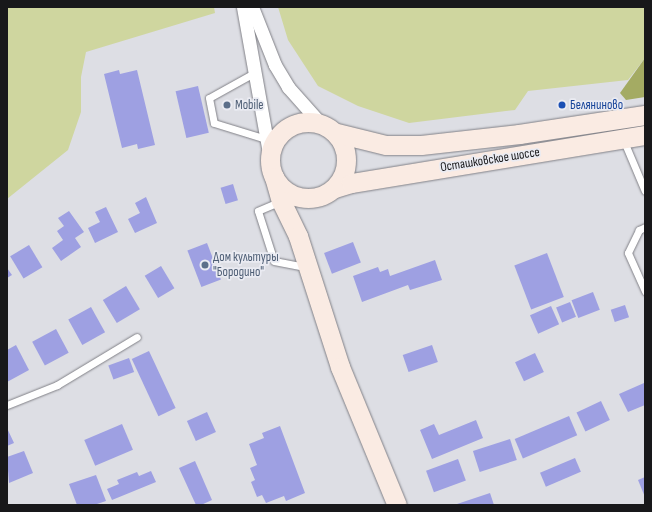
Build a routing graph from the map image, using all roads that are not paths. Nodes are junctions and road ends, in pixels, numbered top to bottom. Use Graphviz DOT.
graph roads {
  1 [pos="243,7"];
  2 [pos="252,7"];
  3 [pos="254,73"];
  4 [pos="645,114"];
  5 [pos="320,123"];
  6 [pos="337,133"];
  7 [pos="645,135"];
  8 [pos="266,139"];
  9 [pos="623,139"];
  10 [pos="270,158"];
  11 [pos="274,178"];
  12 [pos="335,188"];
  13 [pos="645,191"];
  14 [pos="317,197"];
  15 [pos="281,201"];
  16 [pos="645,227"];
  17 [pos="298,236"];
  18 [pos="307,267"];
  19 [pos="645,291"];
  20 [pos="137,337"];
  21 [pos="7,405"];
  22 [pos="397,505"];
  1 -- 3 [label="street"];
  2 -- 5 [label="street, Осташковское шоссе"];
  3 -- 8 [label="street"];
  3 -- 8 [label="lane"];
  4 -- 6 [label="street, Осташковское шоссе"];
  5 -- 6 [label="street, Осташковское шоссе"];
  5 -- 10 [label="street, Осташковское шоссе"];
  6 -- 12 [label="street"];
  7 -- 9 [label="street, Осташковское шоссе"];
  8 -- 10 [label="street"];
  9 -- 12 [label="street, Осташковское шоссе"];
  9 -- 13 [label="lane"];
  10 -- 11 [label="street"];
  11 -- 14 [label="street"];
  11 -- 15 [label="street"];
  12 -- 14 [label="street, Осташковское шоссе"];
  14 -- 17 [label="street"];
  15 -- 17 [label="street"];
  15 -- 18 [label="lane"];
  16 -- 19 [label="lane"];
  17 -- 18 [label="street"];
  18 -- 22 [label="street"];
  20 -- 21 [label="lane"];
}
